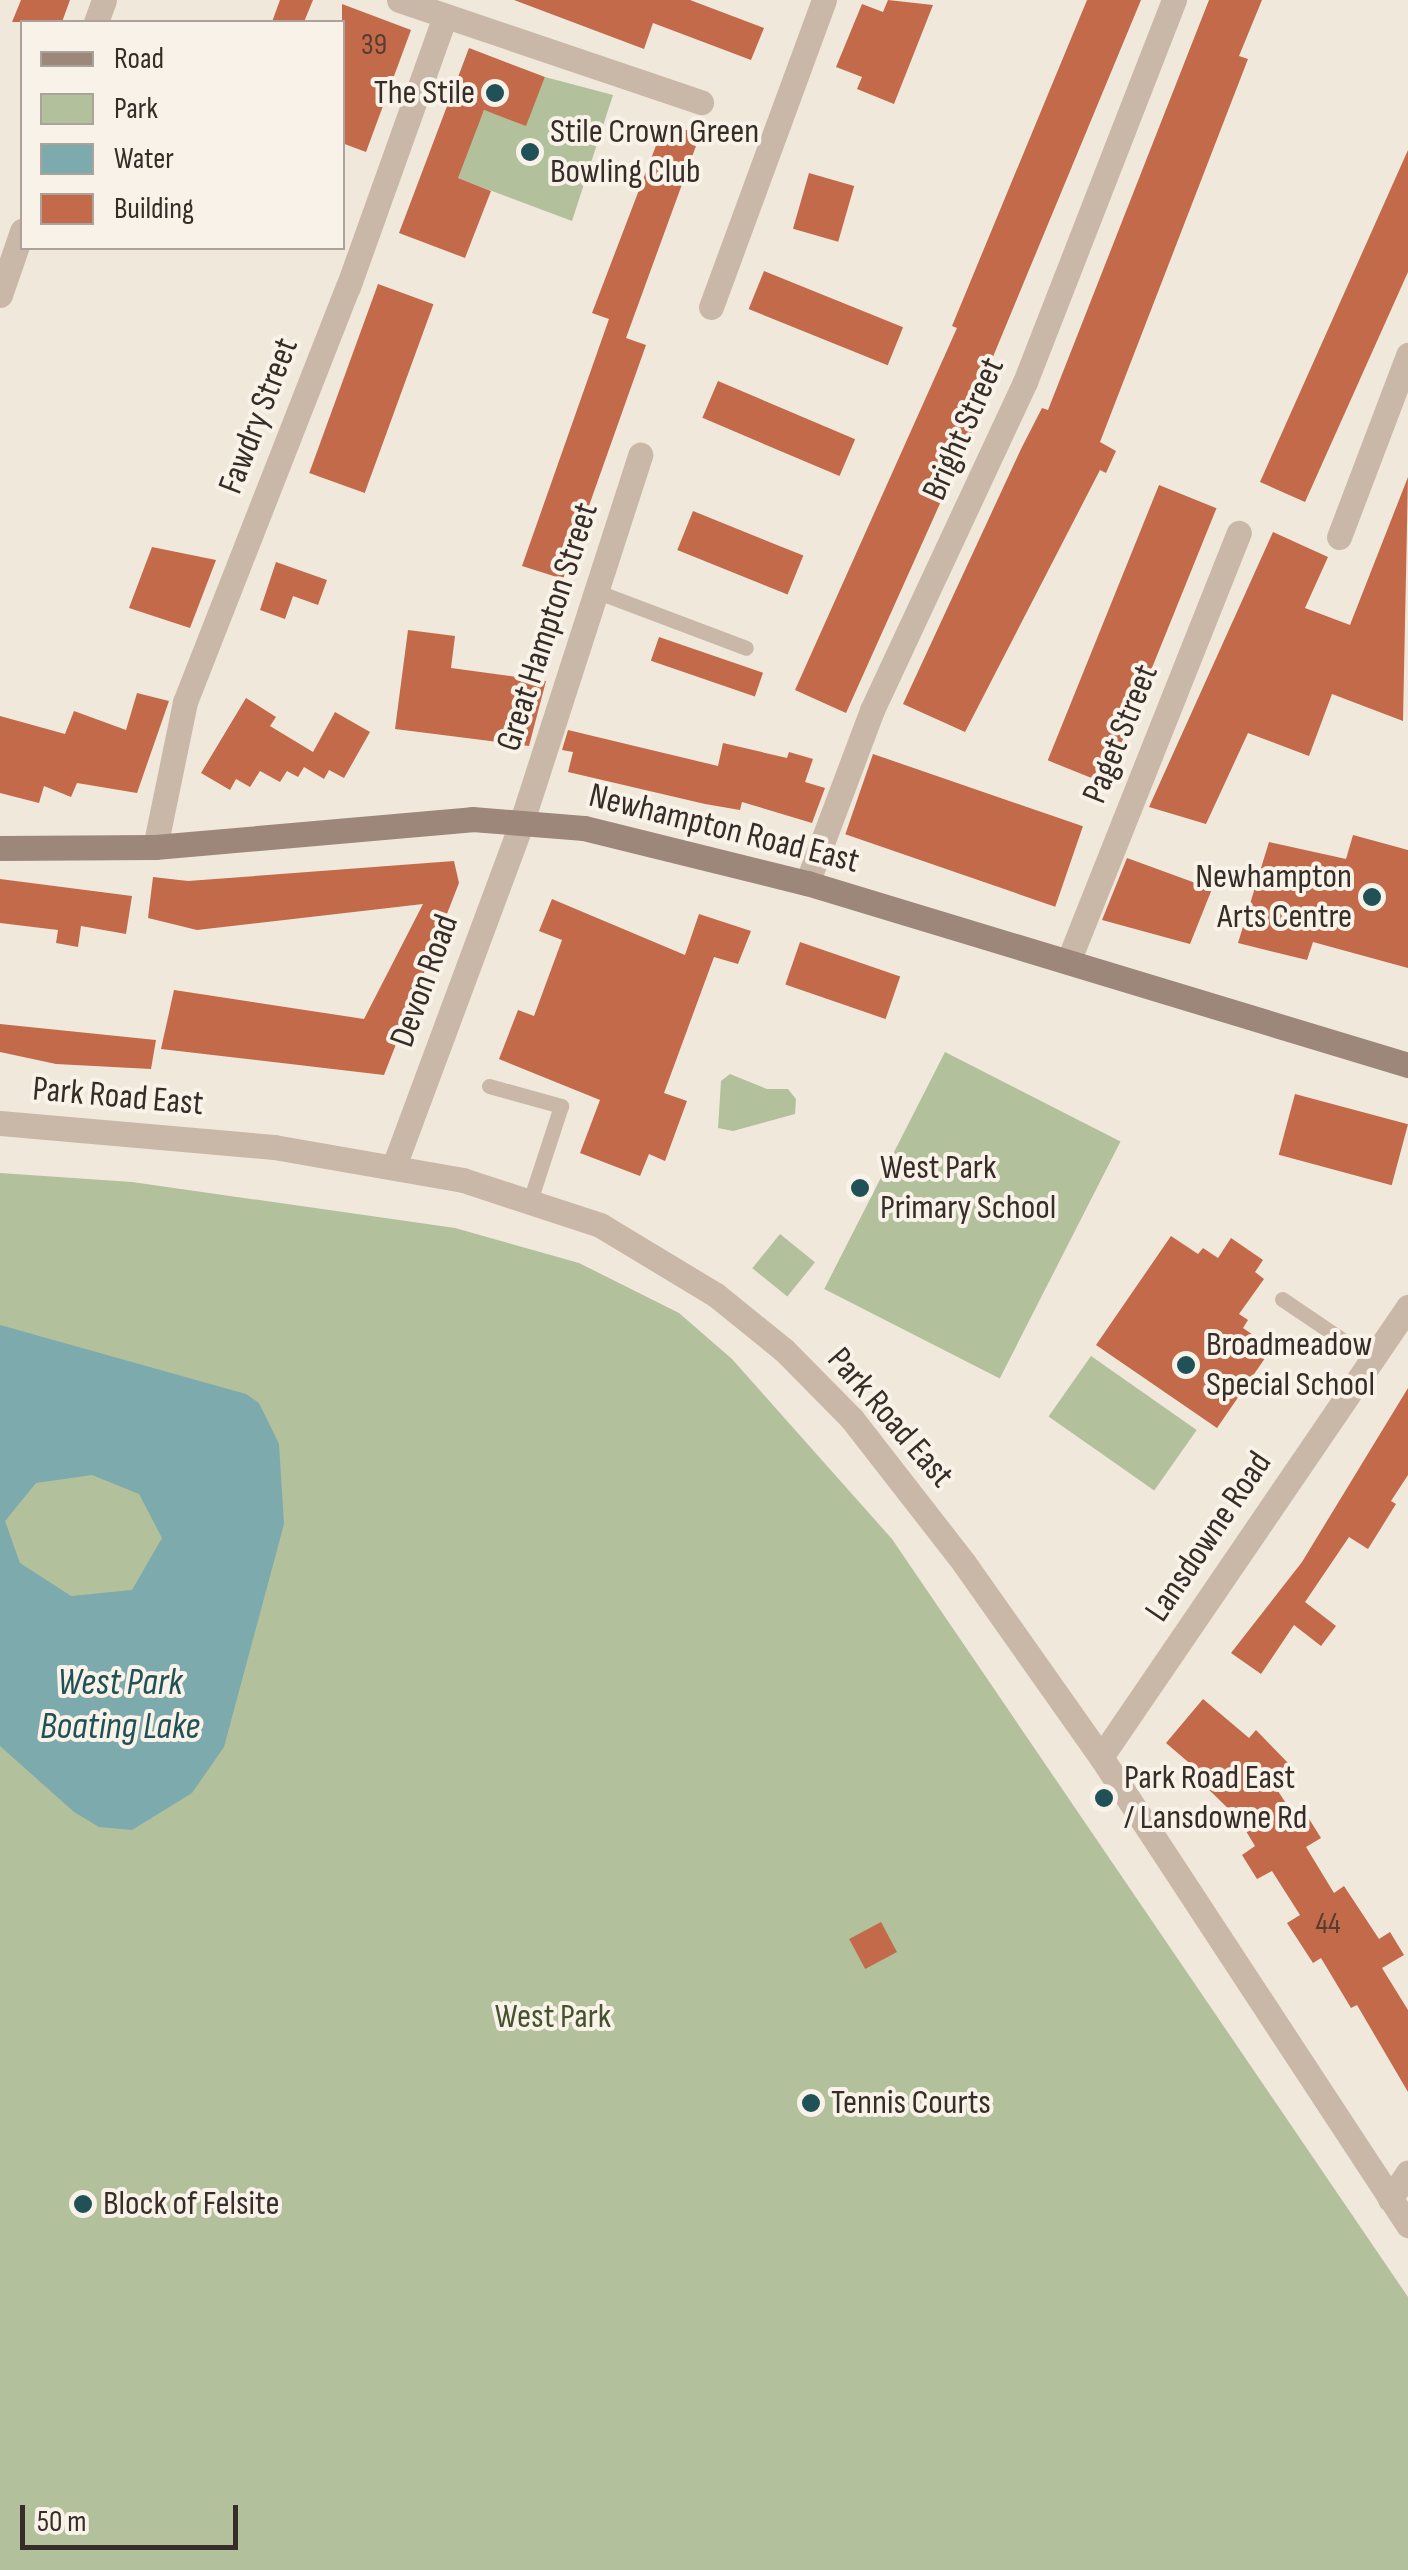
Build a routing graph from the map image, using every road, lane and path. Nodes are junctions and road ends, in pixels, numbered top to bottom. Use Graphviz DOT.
graph roads {
  1 [pos="398,0"];
  2 [pos="824,0"];
  3 [pos="1174,0"];
  4 [pos="445,16"];
  5 [pos="702,102"];
  6 [pos="20,236"];
  7 [pos="0,296"];
  8 [pos="711,307"];
  9 [pos="1408,355"];
  10 [pos="640,455"];
  11 [pos="1238,533"];
  12 [pos="1339,537"];
  13 [pos="598,592"];
  14 [pos="746,648"];
  15 [pos="522,821"];
  16 [pos="155,846"];
  17 [pos="0,848"];
  18 [pos="807,884"];
  19 [pos="1068,962"];
  20 [pos="1408,1066"];
  21 [pos="489,1086"];
  22 [pos="0,1124"];
  23 [pos="394,1166"];
  24 [pos="531,1198"];
  25 [pos="1282,1299"];
  26 [pos="1408,1307"];
  27 [pos="1372,1360"];
  28 [pos="1101,1757"];
  29 [pos="1408,2172"];
  30 [pos="1390,2199"];
  31 [pos="1408,2224"];
  1 -- 4 [label="street"];
  2 -- 8 [label="street"];
  3 -- 18 [label="street, Bright Street"];
  4 -- 5 [label="street"];
  4 -- 16 [label="street, Fawdry Street"];
  6 -- 7 [label="street"];
  9 -- 12 [label="street"];
  10 -- 13 [label="street, Great Hampton Street"];
  11 -- 19 [label="street, Paget Street"];
  13 -- 14 [label="lane"];
  13 -- 15 [label="street, Great Hampton Street"];
  15 -- 16 [label="street, Newhampton Road East"];
  15 -- 18 [label="street, Newhampton Road East"];
  15 -- 23 [label="street, Devon Road"];
  16 -- 17 [label="street, Newhampton Road East"];
  18 -- 19 [label="street, Newhampton Road East"];
  19 -- 20 [label="street, Newhampton Road East"];
  21 -- 24 [label="lane"];
  22 -- 23 [label="street, Park Road East"];
  23 -- 24 [label="street, Park Road East"];
  24 -- 28 [label="street, Park Road East"];
  25 -- 27 [label="lane"];
  26 -- 27 [label="street, Lansdowne Road"];
  27 -- 28 [label="street, Lansdowne Road"];
  28 -- 30 [label="street, Park Road East"];
  29 -- 30 [label="street"];
  30 -- 31 [label="street, Park Road East"];
}
